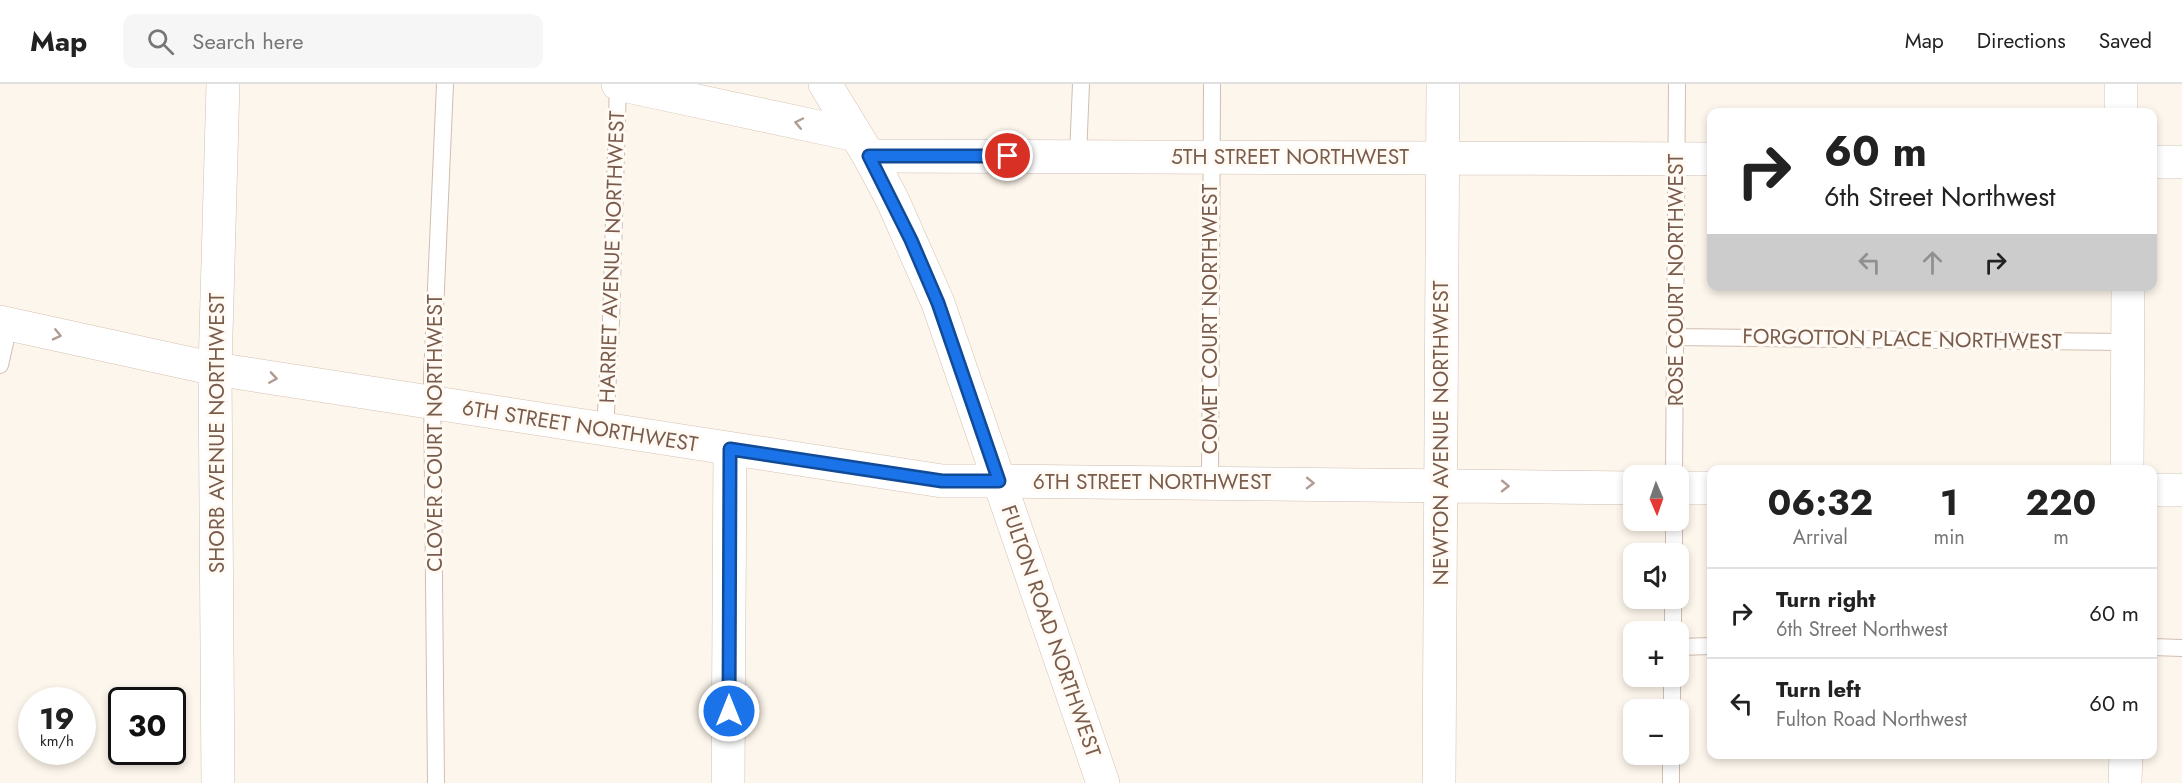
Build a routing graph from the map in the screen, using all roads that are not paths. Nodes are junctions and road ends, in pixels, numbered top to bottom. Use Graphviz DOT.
graph roads {
  1 [pos="224,84"];
  2 [pos="445,84"];
  3 [pos="618,84"];
  4 [pos="825,84"];
  5 [pos="1081,84"];
  6 [pos="1212,84"];
  7 [pos="1443,84"];
  8 [pos="1677,84"];
  9 [pos="2121,84"];
  10 [pos="2121,108"];
  11 [pos="862,146"];
  12 [pos="1078,156"];
  13 [pos="1211,157"];
  14 [pos="1442,158"];
  15 [pos="1677,159"];
  16 [pos="1707,159"];
  17 [pos="2157,162"];
  18 [pos="2182,162"];
  19 [pos="2128,291"];
  20 [pos="5,324"];
  21 [pos="1676,337"];
  22 [pos="2127,342"];
  23 [pos="0,366"];
  24 [pos="215,369"];
  25 [pos="433,404"];
  26 [pos="605,430"];
  27 [pos="730,449"];
  28 [pos="1674,465"];
  29 [pos="2127,465"];
  30 [pos="999,481"];
  31 [pos="1210,482"];
  32 [pos="1440,486"];
  33 [pos="1623,488"];
  34 [pos="1689,488"];
  35 [pos="1707,488"];
  36 [pos="2157,490"];
  37 [pos="2182,490"];
  38 [pos="1707,646"];
  39 [pos="1689,647"];
  40 [pos="2157,647"];
  41 [pos="2182,648"];
  42 [pos="2126,759"];
  43 [pos="1671,765"];
  44 [pos="218,783"];
  45 [pos="436,783"];
  46 [pos="728,783"];
  47 [pos="1103,783"];
  48 [pos="1439,783"];
  49 [pos="1671,783"];
  50 [pos="2126,783"];
  1 -- 24 [label="street, SHORB AVENUE NORTHWEST"];
  2 -- 25 [label="lane, CLOVER COURT NORTHWEST"];
  11 -- 3 [label="street, 5TH STREET NORTHWEST, one-way"];
  3 -- 26 [label="lane, HARRIET AVENUE NORTHWEST"];
  4 -- 11 [label="street, FULTON ROAD NORTHWEST"];
  5 -- 12 [label="lane"];
  6 -- 13 [label="lane, COMET COURT NORTHWEST"];
  7 -- 14 [label="street, NEWTON AVENUE NORTHWEST"];
  8 -- 15 [label="lane, ROSE COURT NORTHWEST"];
  9 -- 10 [label="street"];
  11 -- 12 [label="street, 5TH STREET NORTHWEST"];
  11 -- 30 [label="street, FULTON ROAD NORTHWEST"];
  12 -- 13 [label="street, 5TH STREET NORTHWEST"];
  13 -- 14 [label="street, 5TH STREET NORTHWEST"];
  13 -- 31 [label="lane, COMET COURT NORTHWEST"];
  14 -- 15 [label="street, 5TH STREET NORTHWEST"];
  14 -- 32 [label="street, NEWTON AVENUE NORTHWEST"];
  15 -- 16 [label="street, 5TH STREET NORTHWEST"];
  15 -- 21 [label="lane, ROSE COURT NORTHWEST"];
  17 -- 18 [label="street"];
  19 -- 22 [label="street"];
  20 -- 23 [label="lane"];
  20 -- 24 [label="street, 6TH STREET NORTHWEST, one-way"];
  21 -- 22 [label="lane, FORGOTTON PLACE NORTHWEST"];
  21 -- 28 [label="lane, ROSE COURT NORTHWEST"];
  22 -- 29 [label="street"];
  24 -- 25 [label="street, 6TH STREET NORTHWEST, one-way"];
  24 -- 44 [label="street, SHORB AVENUE NORTHWEST"];
  25 -- 26 [label="street, 6TH STREET NORTHWEST"];
  25 -- 45 [label="lane, CLOVER COURT NORTHWEST"];
  26 -- 27 [label="street, 6TH STREET NORTHWEST"];
  27 -- 30 [label="street, 6TH STREET NORTHWEST"];
  27 -- 46 [label="street"];
  30 -- 31 [label="street, 6TH STREET NORTHWEST"];
  30 -- 47 [label="street, FULTON ROAD NORTHWEST"];
  31 -- 32 [label="street, 6TH STREET NORTHWEST, one-way"];
  32 -- 33 [label="street, 6TH STREET NORTHWEST, one-way"];
  32 -- 48 [label="street, NEWTON AVENUE NORTHWEST"];
  34 -- 35 [label="street"];
  36 -- 37 [label="street"];
  38 -- 39 [label="lane"];
  40 -- 41 [label="lane"];
  42 -- 50 [label="street"];
  43 -- 49 [label="lane"];
}
